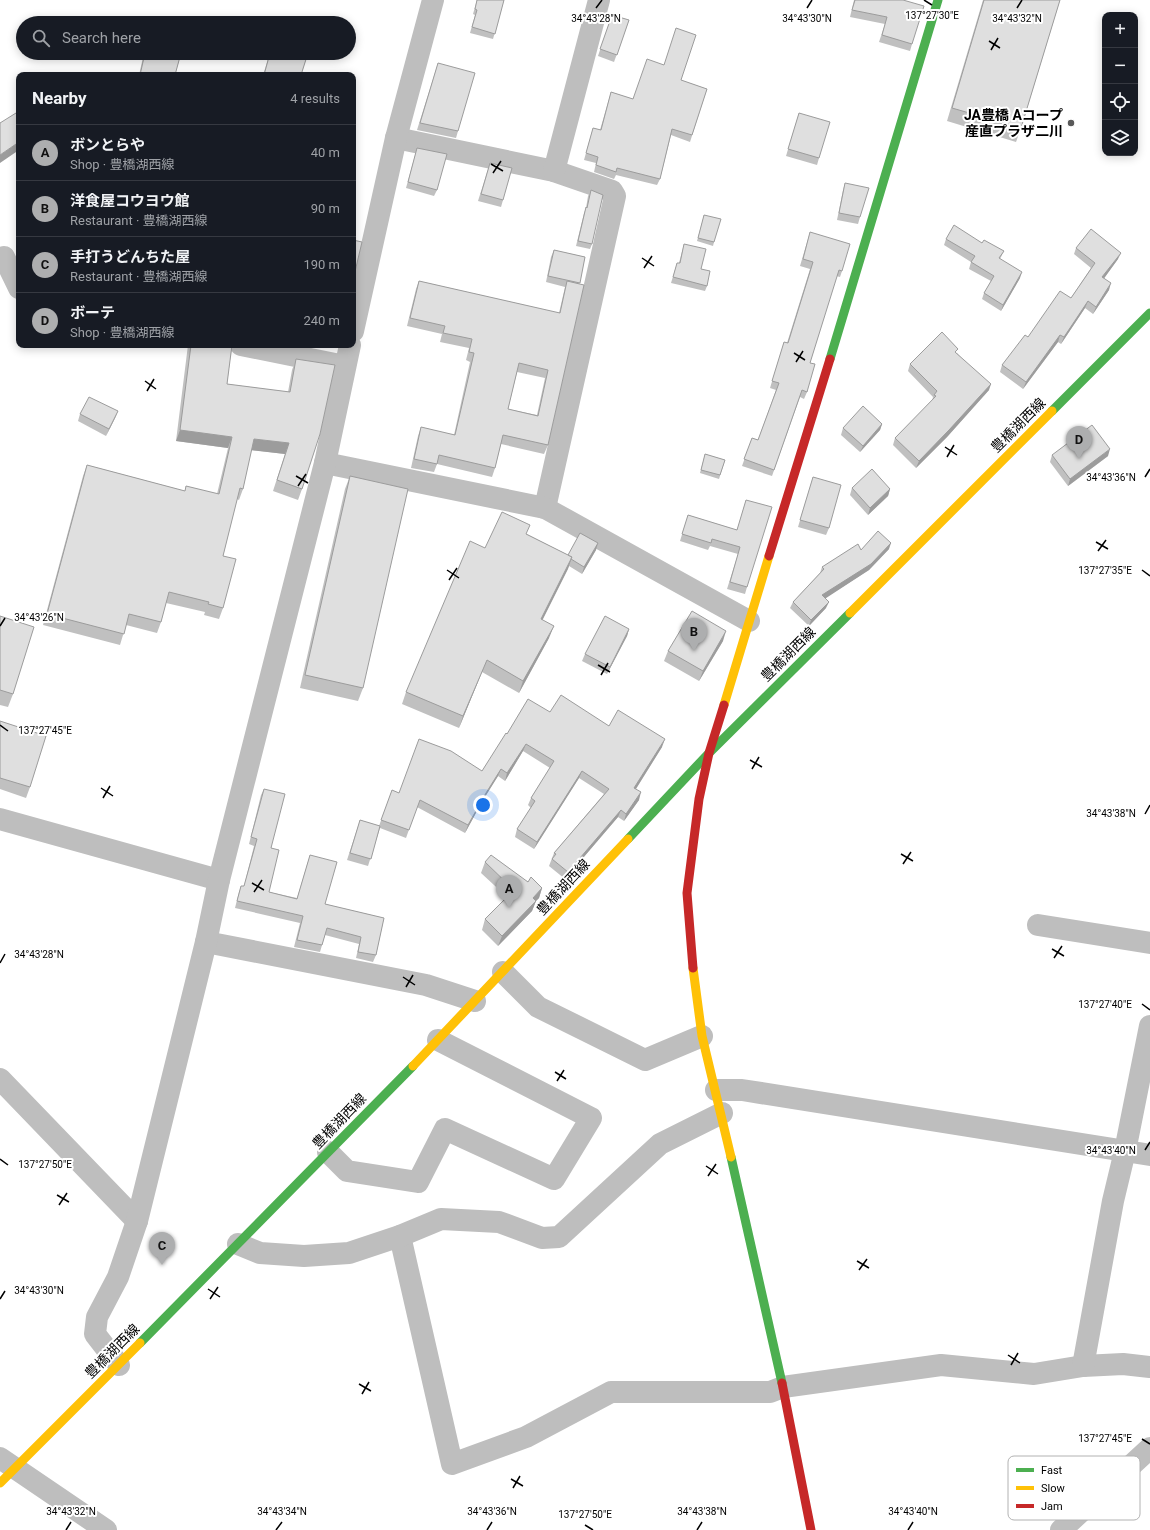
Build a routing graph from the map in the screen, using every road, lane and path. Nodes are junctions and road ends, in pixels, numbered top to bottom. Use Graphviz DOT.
graph roads {
  1 [pos="434,0"];
  2 [pos="599,0"];
  3 [pos="938,0"];
  4 [pos="396,138"];
  5 [pos="554,170"];
  6 [pos="4,257"];
  7 [pos="16,282"];
  8 [pos="1150,313"];
  9 [pos="356,318"];
  10 [pos="256,348"];
  11 [pos="349,348"];
  12 [pos="345,366"];
  13 [pos="325,463"];
  14 [pos="545,508"];
  15 [pos="749,621"];
  16 [pos="709,753"];
  17 [pos="0,819"];
  18 [pos="219,880"];
  19 [pos="1038,925"];
  20 [pos="206,942"];
  21 [pos="1150,943"];
  22 [pos="503,972"];
  23 [pos="475,1001"];
  24 [pos="1150,1026"];
  25 [pos="702,1036"];
  26 [pos="438,1040"];
  27 [pos="0,1079"];
  28 [pos="716,1090"];
  29 [pos="722,1113"];
  30 [pos="1125,1151"];
  31 [pos="328,1152"];
  32 [pos="1150,1156"];
  33 [pos="137,1221"];
  34 [pos="400,1236"];
  35 [pos="238,1244"];
  36 [pos="118,1365"];
  37 [pos="1083,1366"];
  38 [pos="1150,1367"];
  39 [pos="783,1387"];
  40 [pos="1150,1448"];
  41 [pos="1140,1457"];
  42 [pos="8,1463"];
  43 [pos="0,1483"];
  44 [pos="1072,1520"];
  45 [pos="106,1530"];
  46 [pos="811,1530"];
  47 [pos="1061,1530"];
  1 -- 4 [label="street"];
  2 -- 5 [label="street"];
  3 -- 15 [label="main road"];
  4 -- 5 [label="street"];
  4 -- 9 [label="street"];
  5 -- 14 [label="street"];
  6 -- 7 [label="street"];
  8 -- 16 [label="main road, 豊橋湖西線"];
  10 -- 12 [label="street"];
  11 -- 12 [label="street"];
  12 -- 13 [label="street"];
  13 -- 14 [label="street"];
  13 -- 18 [label="street"];
  14 -- 15 [label="street"];
  15 -- 16 [label="main road"];
  16 -- 22 [label="main road, 豊橋湖西線"];
  16 -- 25 [label="main road"];
  17 -- 18 [label="street"];
  18 -- 20 [label="street"];
  19 -- 21 [label="street"];
  20 -- 23 [label="street"];
  20 -- 33 [label="street"];
  22 -- 23 [label="main road, 豊橋湖西線"];
  22 -- 25 [label="street"];
  23 -- 26 [label="main road, 豊橋湖西線"];
  24 -- 30 [label="street"];
  25 -- 28 [label="main road"];
  26 -- 31 [label="main road, 豊橋湖西線"];
  26 -- 31 [label="street"];
  27 -- 33 [label="street"];
  28 -- 29 [label="main road"];
  28 -- 30 [label="street"];
  29 -- 34 [label="street"];
  29 -- 39 [label="main road"];
  30 -- 32 [label="street"];
  30 -- 37 [label="street"];
  31 -- 35 [label="main road, 豊橋湖西線"];
  33 -- 36 [label="street"];
  34 -- 35 [label="street"];
  34 -- 39 [label="street"];
  35 -- 36 [label="main road, 豊橋湖西線"];
  36 -- 42 [label="main road, 豊橋湖西線"];
  37 -- 38 [label="street"];
  37 -- 39 [label="street"];
  39 -- 46 [label="main road"];
  40 -- 41 [label="street"];
  42 -- 43 [label="main road, 豊橋湖西線"];
  42 -- 45 [label="street"];
  44 -- 47 [label="street"];
}
